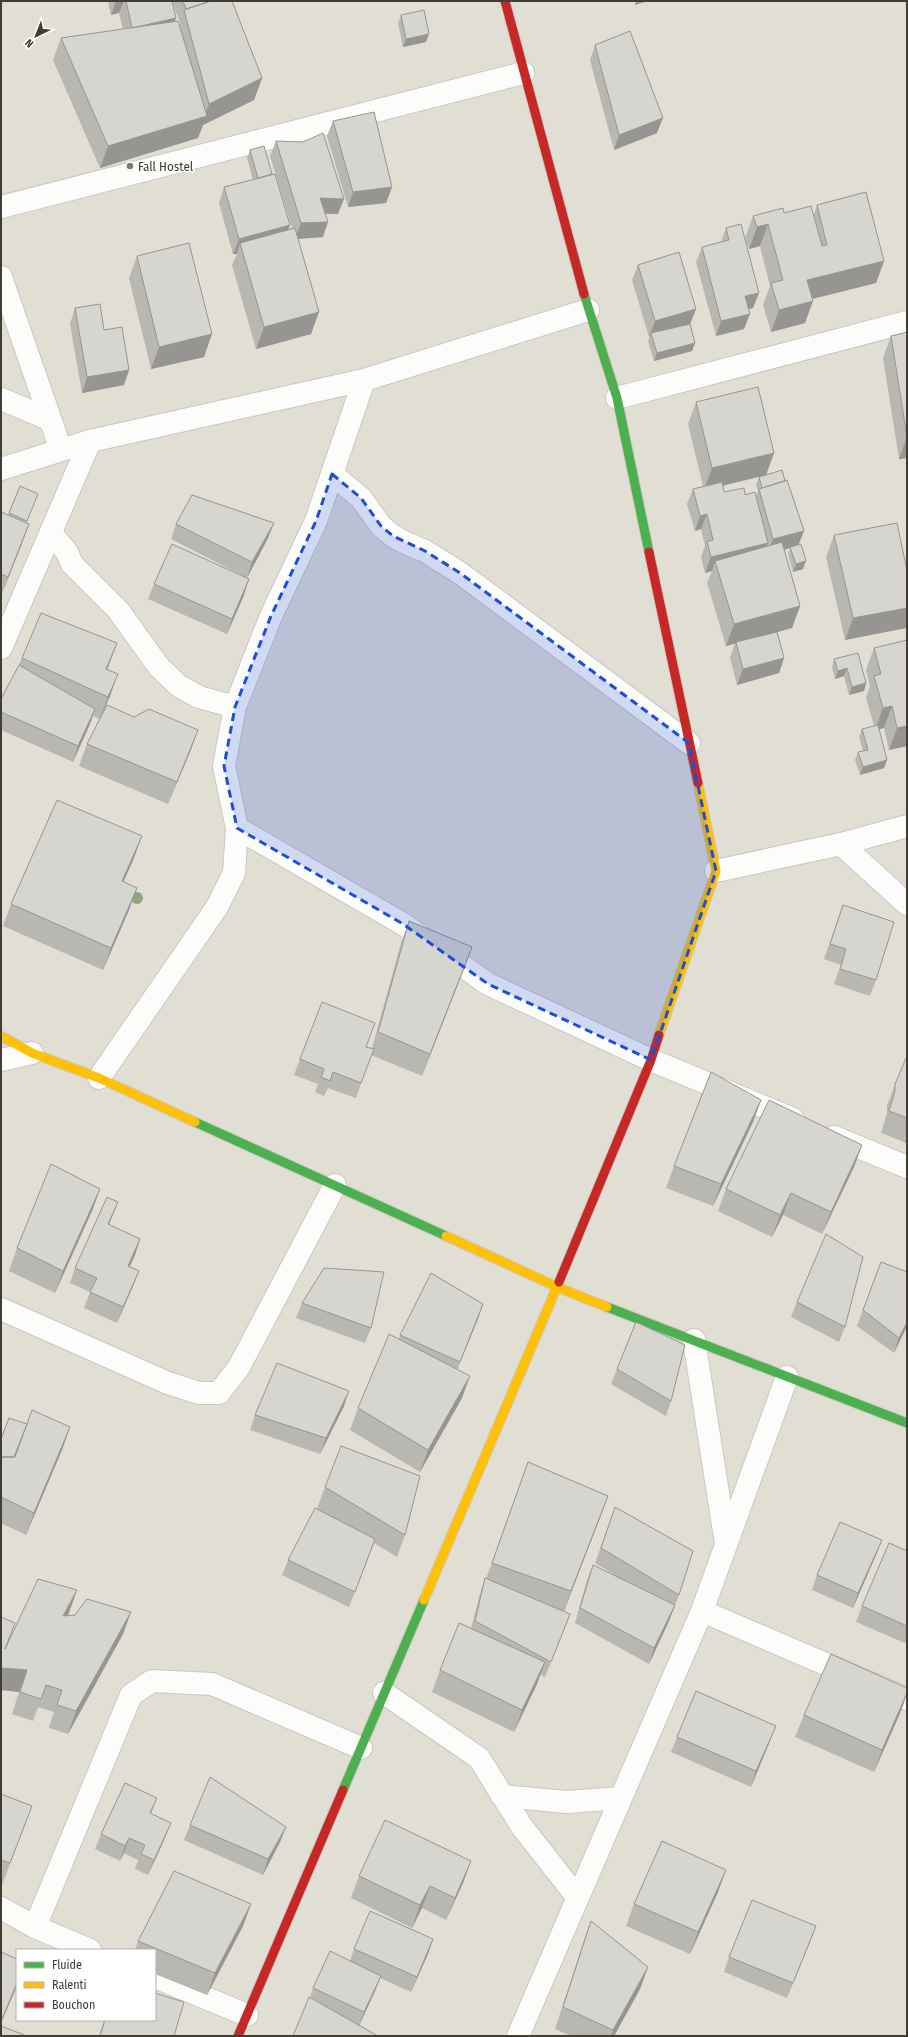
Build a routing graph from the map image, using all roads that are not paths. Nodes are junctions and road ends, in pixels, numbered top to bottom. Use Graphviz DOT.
graph roads {
  1 [pos="505,1"];
  2 [pos="524,73"];
  3 [pos="1,207"];
  4 [pos="1,277"];
  5 [pos="588,310"];
  6 [pos="907,322"];
  7 [pos="364,380"];
  8 [pos="1,398"];
  9 [pos="617,398"];
  10 [pos="49,419"];
  11 [pos="90,441"];
  12 [pos="61,450"];
  13 [pos="1,470"];
  14 [pos="332,474"];
  15 [pos="51,533"];
  16 [pos="1,648"];
  17 [pos="235,707"];
  18 [pos="689,743"];
  19 [pos="907,826"];
  20 [pos="237,828"];
  21 [pos="840,844"];
  22 [pos="716,871"];
  23 [pos="907,904"];
  24 [pos="1,1036"];
  25 [pos="32,1053"];
  26 [pos="1,1060"];
  27 [pos="651,1060"];
  28 [pos="99,1078"];
  29 [pos="907,1167"];
  30 [pos="335,1186"];
  31 [pos="558,1287"];
  32 [pos="1,1309"];
  33 [pos="694,1340"];
  34 [pos="787,1377"];
  35 [pos="907,1423"];
  36 [pos="727,1545"];
  37 [pos="702,1611"];
  38 [pos="384,1693"];
  39 [pos="907,1699"];
  40 [pos="361,1748"];
  41 [pos="502,1796"];
  42 [pos="621,1798"];
  43 [pos="578,1898"];
  44 [pos="1,1908"];
  45 [pos="35,1927"];
  46 [pos="88,1949"];
  47 [pos="156,1977"];
  48 [pos="247,2015"];
  49 [pos="238,2036"];
  50 [pos="518,2036"];
  1 -- 2 [label="street"];
  2 -- 3 [label="street"];
  2 -- 5 [label="street"];
  4 -- 10 [label="street"];
  5 -- 7 [label="street"];
  5 -- 9 [label="street"];
  6 -- 9 [label="street"];
  7 -- 11 [label="street"];
  7 -- 14 [label="street"];
  8 -- 10 [label="street"];
  9 -- 18 [label="street"];
  10 -- 12 [label="street"];
  11 -- 12 [label="street"];
  11 -- 15 [label="street"];
  12 -- 13 [label="street"];
  14 -- 17 [label="street"];
  14 -- 18 [label="street"];
  15 -- 16 [label="street"];
  15 -- 17 [label="street"];
  17 -- 20 [label="street"];
  18 -- 22 [label="street"];
  19 -- 21 [label="street"];
  20 -- 27 [label="street"];
  20 -- 28 [label="street"];
  21 -- 22 [label="street"];
  21 -- 23 [label="street"];
  22 -- 27 [label="street"];
  24 -- 25 [label="street"];
  25 -- 26 [label="street"];
  25 -- 28 [label="street"];
  27 -- 29 [label="street"];
  27 -- 31 [label="street"];
  28 -- 30 [label="street"];
  30 -- 31 [label="street"];
  30 -- 32 [label="street"];
  31 -- 33 [label="street"];
  31 -- 38 [label="street"];
  33 -- 34 [label="street"];
  33 -- 36 [label="street"];
  34 -- 35 [label="street"];
  34 -- 36 [label="street"];
  36 -- 37 [label="street"];
  37 -- 39 [label="street"];
  37 -- 42 [label="street"];
  38 -- 40 [label="street"];
  38 -- 41 [label="street"];
  40 -- 45 [label="street"];
  40 -- 48 [label="street"];
  41 -- 42 [label="street"];
  41 -- 43 [label="street"];
  42 -- 43 [label="street"];
  43 -- 50 [label="street"];
  44 -- 45 [label="street"];
  45 -- 46 [label="street"];
  47 -- 48 [label="street"];
  48 -- 49 [label="street"];
}
